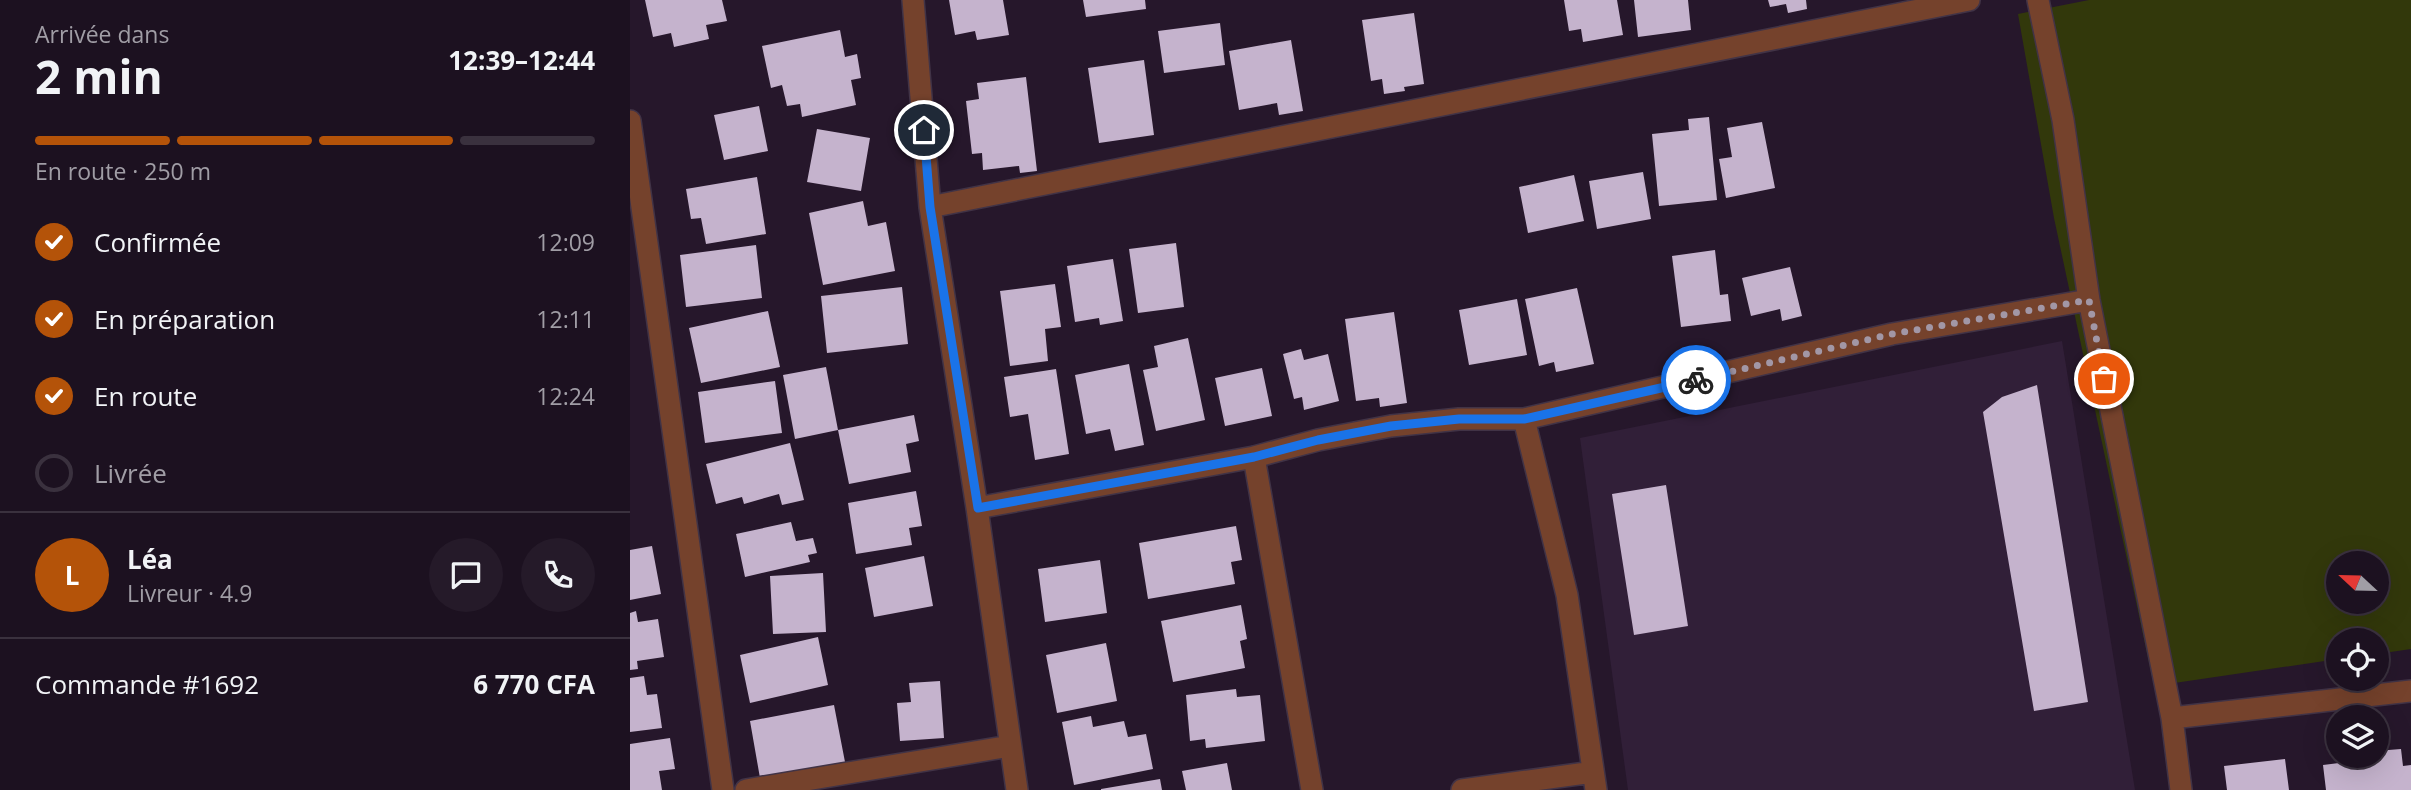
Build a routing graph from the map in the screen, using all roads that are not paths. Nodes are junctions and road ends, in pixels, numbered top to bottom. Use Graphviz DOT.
graph roads {
  1 [pos="914,0"];
  2 [pos="1969,0"];
  3 [pos="2038,0"];
  4 [pos="630,121"];
  5 [pos="930,207"];
  6 [pos="2089,300"];
  7 [pos="1524,419"];
  8 [pos="1254,457"];
  9 [pos="978,508"];
  10 [pos="2411,691"];
  11 [pos="2172,718"];
  12 [pos="1010,746"];
  13 [pos="1595,781"];
  14 [pos="723,790"];
  15 [pos="746,790"];
  16 [pos="1017,790"];
  17 [pos="1312,790"];
  18 [pos="1462,790"];
  19 [pos="2182,790"];
  1 -- 5 [label="street"];
  2 -- 5 [label="street"];
  3 -- 6 [label="street"];
  4 -- 14 [label="street"];
  5 -- 9 [label="street"];
  6 -- 7 [label="street"];
  6 -- 11 [label="street"];
  7 -- 8 [label="street"];
  7 -- 13 [label="street"];
  8 -- 9 [label="street"];
  8 -- 17 [label="street"];
  9 -- 12 [label="street"];
  10 -- 11 [label="street"];
  11 -- 19 [label="street"];
  12 -- 15 [label="street"];
  12 -- 16 [label="street"];
  13 -- 18 [label="street"];
}
